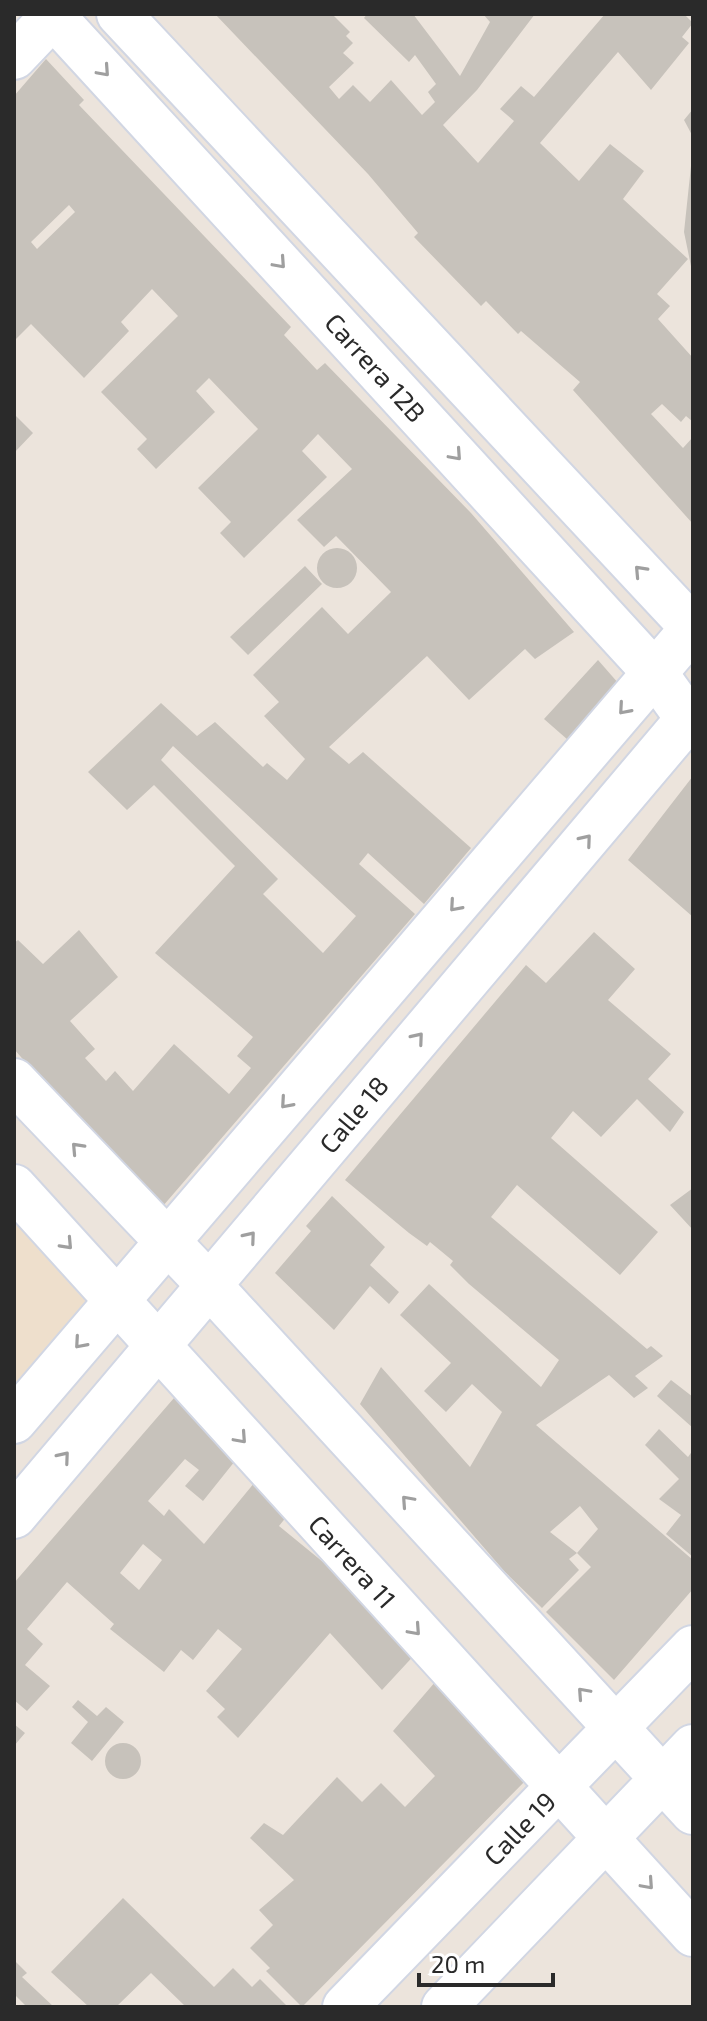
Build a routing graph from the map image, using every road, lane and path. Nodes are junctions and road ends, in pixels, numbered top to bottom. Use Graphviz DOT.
graph roads {
  1 [pos="119,14"];
  2 [pos="54,15"];
  3 [pos="14,57"];
  4 [pos="693,628"];
  5 [pos="655,673"];
  6 [pos="691,720"];
  7 [pos="14,1081"];
  8 [pos="14,1187"];
  9 [pos="166,1243"];
  10 [pos="209,1285"];
  11 [pos="118,1300"];
  12 [pos="158,1346"];
  13 [pos="14,1421"];
  14 [pos="14,1516"];
  15 [pos="693,1648"];
  16 [pos="615,1729"];
  17 [pos="693,1747"];
  18 [pos="663,1778"];
  19 [pos="558,1788"];
  20 [pos="693,1812"];
  21 [pos="606,1837"];
  22 [pos="693,1934"];
  23 [pos="345,2007"];
  24 [pos="444,2007"];
  4 -- 1 [label="street, Carrera 12B, one-way"];
  2 -- 3 [label="street"];
  2 -- 5 [label="street, Carrera 12B, one-way"];
  4 -- 5 [label="street"];
  5 -- 6 [label="street, Carrera 12B"];
  5 -- 9 [label="street, one-way"];
  10 -- 6 [label="street, Calle 18, one-way"];
  9 -- 7 [label="street, one-way"];
  8 -- 11 [label="street, Carrera 11, one-way"];
  9 -- 10 [label="street"];
  9 -- 11 [label="street"];
  10 -- 12 [label="street, Calle 18"];
  16 -- 10 [label="street, one-way"];
  11 -- 12 [label="street, Carrera 11"];
  11 -- 13 [label="street, one-way"];
  14 -- 12 [label="street, Calle 18, one-way"];
  12 -- 19 [label="street, Carrera 11, one-way"];
  15 -- 16 [label="street, Calle 19"];
  16 -- 18 [label="street"];
  16 -- 19 [label="street, Calle 19"];
  17 -- 18 [label="street"];
  18 -- 20 [label="street"];
  18 -- 21 [label="street"];
  19 -- 21 [label="street, Carrera 11"];
  19 -- 23 [label="street, Calle 19"];
  21 -- 22 [label="street, Carrera 11, one-way"];
  21 -- 24 [label="street"];
}
